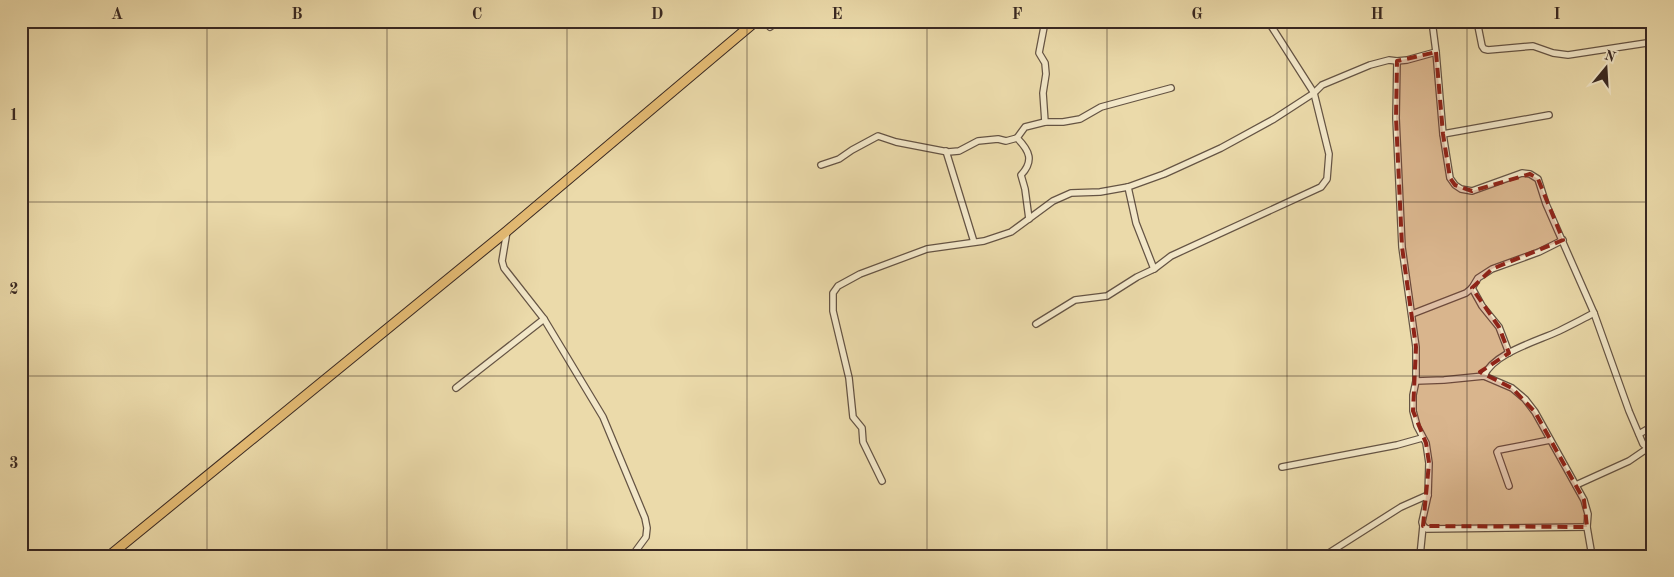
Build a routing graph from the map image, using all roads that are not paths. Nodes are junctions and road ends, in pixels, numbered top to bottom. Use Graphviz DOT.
graph roads {
  1 [pos="756,21"];
  2 [pos="778,21"];
  3 [pos="1040,21"];
  4 [pos="1268,21"];
  5 [pos="1432,21"];
  6 [pos="1477,21"];
  7 [pos="770,27"];
  8 [pos="1653,42"];
  9 [pos="1436,52"];
  10 [pos="1397,61"];
  11 [pos="1171,88"];
  12 [pos="1314,93"];
  13 [pos="1549,115"];
  14 [pos="1045,122"];
  15 [pos="1443,134"];
  16 [pos="1017,138"];
  17 [pos="946,151"];
  18 [pos="821,165"];
  19 [pos="1128,188"];
  20 [pos="1029,219"];
  21 [pos="507,231"];
  22 [pos="1563,240"];
  23 [pos="974,242"];
  24 [pos="1154,269"];
  25 [pos="1472,288"];
  26 [pos="1594,313"];
  27 [pos="1412,314"];
  28 [pos="544,319"];
  29 [pos="1036,324"];
  30 [pos="1509,353"];
  31 [pos="1484,376"];
  32 [pos="1416,381"];
  33 [pos="456,388"];
  34 [pos="1653,426"];
  35 [pos="1639,434"];
  36 [pos="1422,438"];
  37 [pos="1550,440"];
  38 [pos="1650,449"];
  39 [pos="1282,467"];
  40 [pos="882,481"];
  41 [pos="1576,485"];
  42 [pos="1509,486"];
  43 [pos="1428,495"];
  44 [pos="1423,526"];
  45 [pos="1587,527"];
  46 [pos="109,556"];
  47 [pos="632,556"];
  48 [pos="1324,556"];
  49 [pos="1420,556"];
  50 [pos="1592,556"];
  1 -- 21 [label="main road"];
  2 -- 7 [label="street"];
  3 -- 14 [label="street"];
  4 -- 12 [label="street"];
  5 -- 9 [label="street"];
  6 -- 8 [label="street"];
  9 -- 10 [label="street"];
  9 -- 15 [label="street"];
  10 -- 12 [label="street"];
  10 -- 27 [label="street"];
  11 -- 14 [label="street"];
  12 -- 19 [label="street"];
  12 -- 24 [label="street"];
  13 -- 15 [label="street"];
  14 -- 16 [label="street"];
  15 -- 22 [label="street"];
  16 -- 17 [label="street"];
  16 -- 20 [label="street"];
  17 -- 18 [label="street"];
  17 -- 23 [label="street"];
  19 -- 20 [label="street"];
  19 -- 24 [label="street"];
  20 -- 23 [label="street"];
  21 -- 28 [label="street"];
  21 -- 46 [label="main road"];
  22 -- 25 [label="street"];
  22 -- 26 [label="street"];
  23 -- 40 [label="street"];
  24 -- 29 [label="street"];
  25 -- 27 [label="street"];
  25 -- 30 [label="street"];
  26 -- 30 [label="street"];
  26 -- 35 [label="street"];
  27 -- 32 [label="street"];
  28 -- 33 [label="street"];
  28 -- 47 [label="street"];
  30 -- 31 [label="street"];
  31 -- 32 [label="street"];
  31 -- 37 [label="street"];
  32 -- 36 [label="street"];
  34 -- 35 [label="street"];
  35 -- 38 [label="street"];
  36 -- 39 [label="street"];
  36 -- 43 [label="street"];
  37 -- 41 [label="street"];
  37 -- 42 [label="street"];
  38 -- 41 [label="street"];
  41 -- 45 [label="street"];
  43 -- 44 [label="street"];
  43 -- 48 [label="street"];
  44 -- 45 [label="street"];
  44 -- 49 [label="street"];
  45 -- 50 [label="street"];
}
